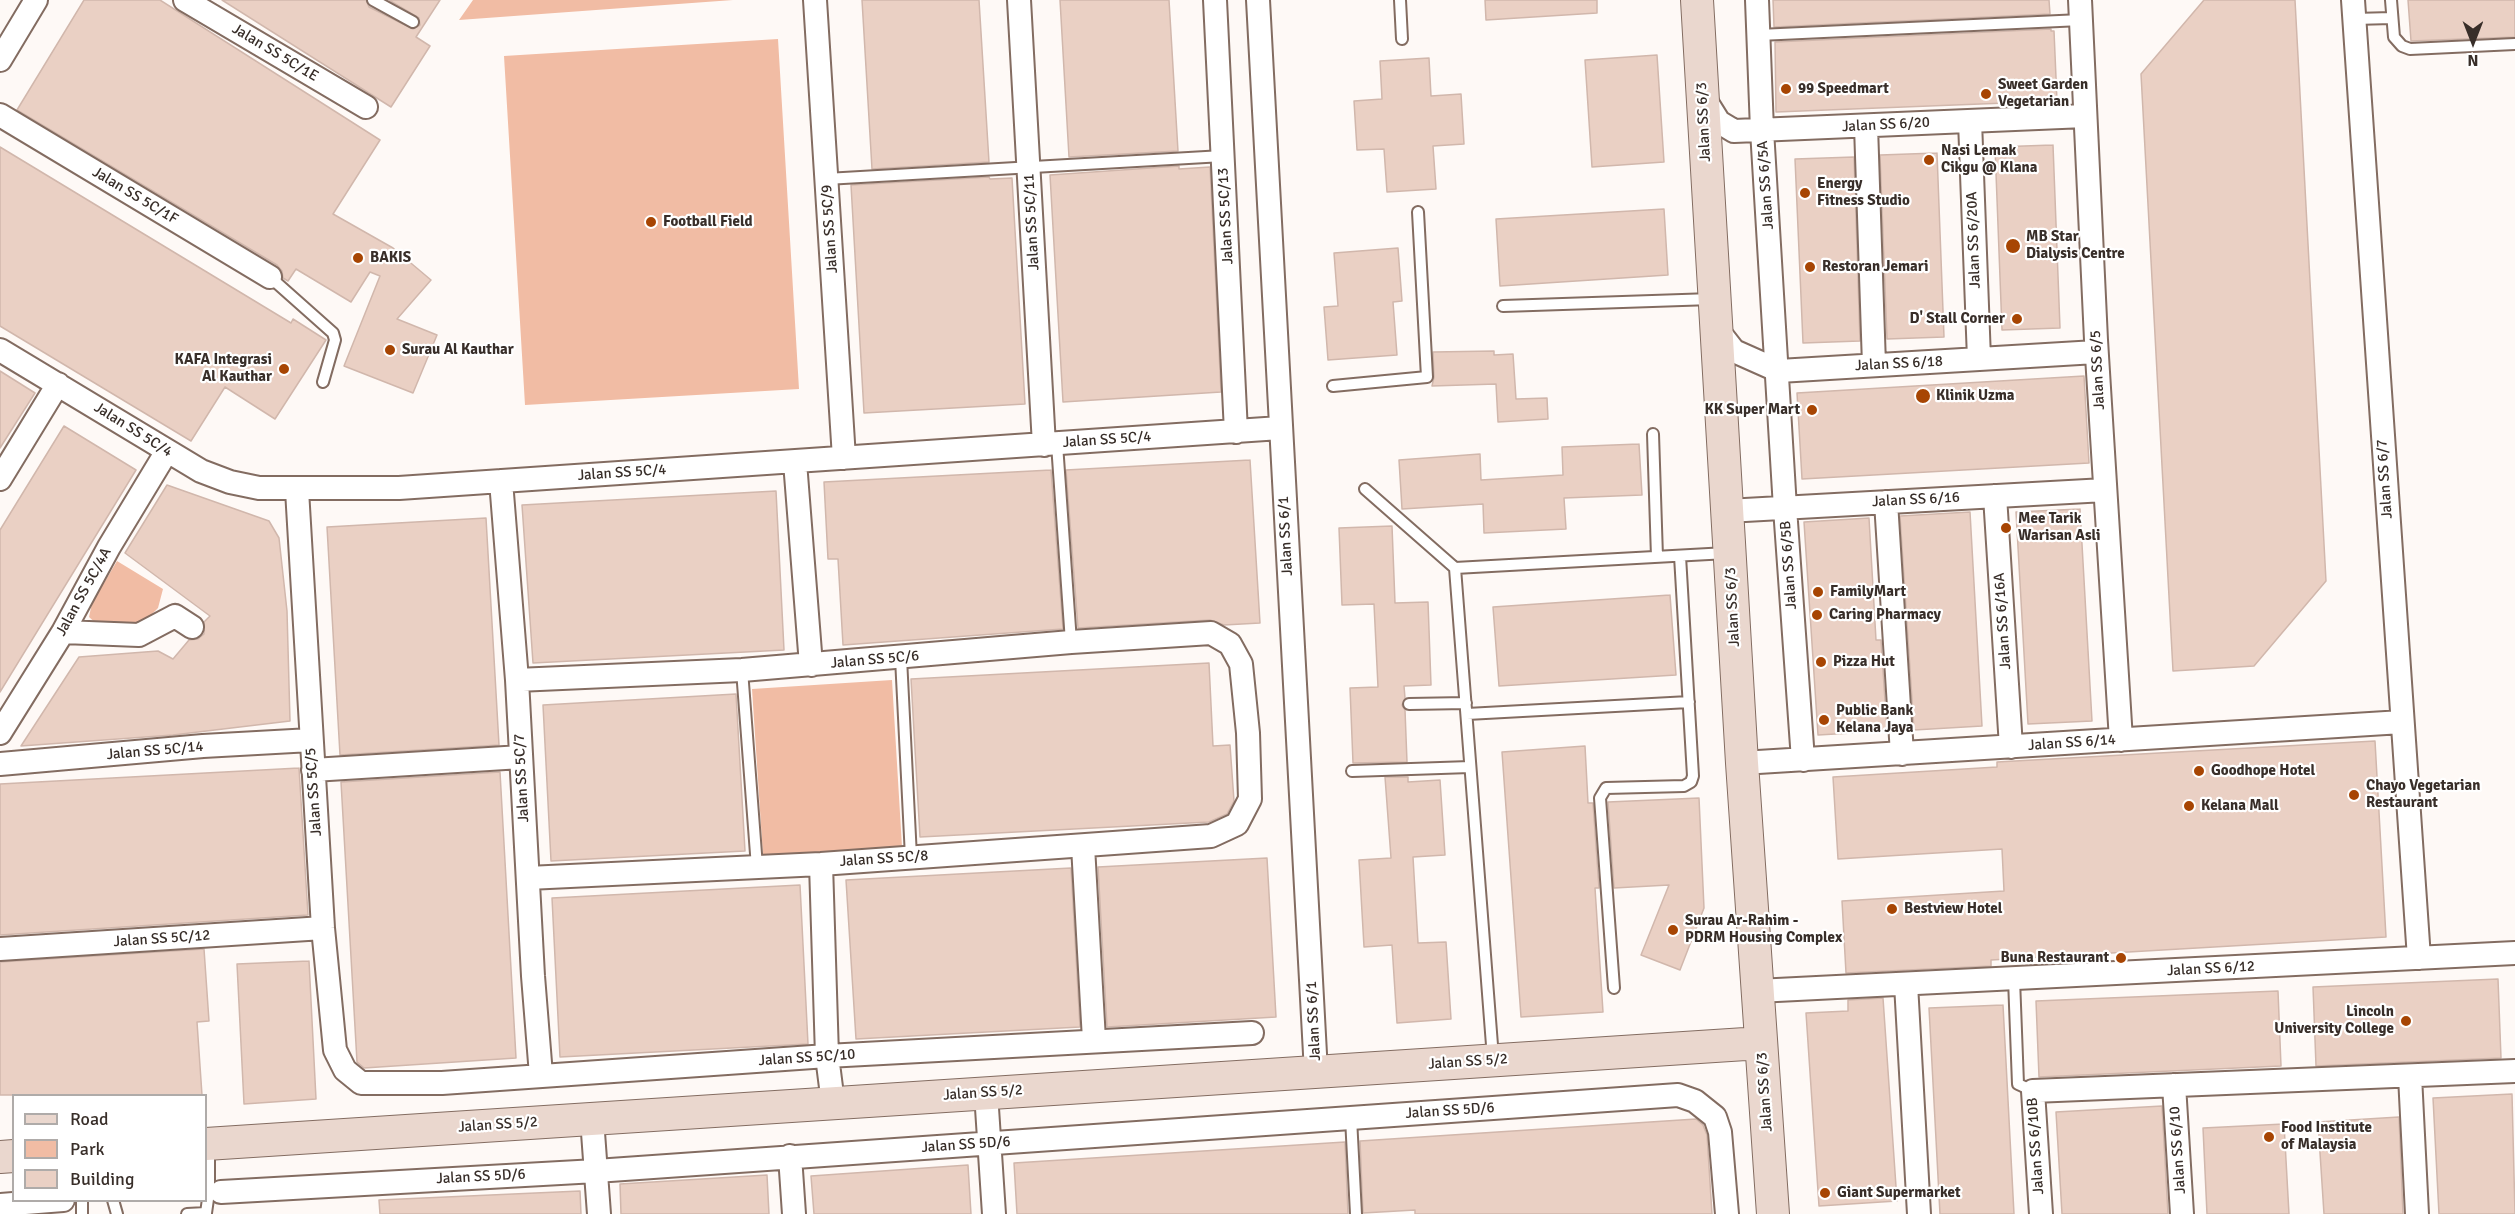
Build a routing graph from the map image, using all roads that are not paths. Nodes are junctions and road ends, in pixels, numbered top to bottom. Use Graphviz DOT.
graph roads {
  1 [pos="36,0"];
  2 [pos="185,0"];
  3 [pos="373,0"];
  4 [pos="815,0"];
  5 [pos="1019,0"];
  6 [pos="1215,0"];
  7 [pos="1258,0"];
  8 [pos="1400,0"];
  9 [pos="1697,0"];
  10 [pos="1757,0"];
  11 [pos="2391,0"];
  12 [pos="2354,9"];
  13 [pos="2081,10"];
  14 [pos="2392,18"];
  15 [pos="413,22"];
  16 [pos="1759,35"];
  17 [pos="1402,39"];
  18 [pos="2515,44"];
  19 [pos="0,60"];
  20 [pos="1703,97"];
  21 [pos="366,107"];
  22 [pos="0,114"];
  23 [pos="2085,116"];
  24 [pos="1970,121"];
  25 [pos="1866,126"];
  26 [pos="1762,130"];
  27 [pos="1223,156"];
  28 [pos="1029,168"];
  29 [pos="826,179"];
  30 [pos="1418,212"];
  31 [pos="270,277"];
  32 [pos="1503,306"];
  33 [pos="1716,313"];
  34 [pos="0,350"];
  35 [pos="2096,352"];
  36 [pos="1978,359"];
  37 [pos="1874,365"];
  38 [pos="1779,371"];
  39 [pos="323,382"];
  40 [pos="58,384"];
  41 [pos="1333,386"];
  42 [pos="1280,428"];
  43 [pos="1236,432"];
  44 [pos="1653,434"];
  45 [pos="1051,444"];
  46 [pos="167,451"];
  47 [pos="844,458"];
  48 [pos="795,462"];
  49 [pos="0,477"];
  50 [pos="501,482"];
  51 [pos="1365,489"];
  52 [pos="297,490"];
  53 [pos="2105,490"];
  54 [pos="1995,496"];
  55 [pos="1886,502"];
  56 [pos="1785,508"];
  57 [pos="1727,511"];
  58 [pos="1730,553"];
  59 [pos="1680,556"];
  60 [pos="1657,557"];
  61 [pos="1455,568"];
  62 [pos="192,627"];
  63 [pos="63,632"];
  64 [pos="1071,642"];
  65 [pos="901,658"];
  66 [pos="811,665"];
  67 [pos="742,670"];
  68 [pos="517,680"];
  69 [pos="1689,702"];
  70 [pos="1409,704"];
  71 [pos="1466,708"];
  72 [pos="2402,722"];
  73 [pos="0,733"];
  74 [pos="311,740"];
  75 [pos="2121,740"];
  76 [pos="2011,747"];
  77 [pos="1902,754"];
  78 [pos="521,757"];
  79 [pos="1803,760"];
  80 [pos="1742,763"];
  81 [pos="0,764"];
  82 [pos="1470,767"];
  83 [pos="313,770"];
  84 [pos="1353,771"];
  85 [pos="1237,824"];
  86 [pos="1083,846"];
  87 [pos="911,857"];
  88 [pos="821,864"];
  89 [pos="757,867"];
  90 [pos="528,878"];
  91 [pos="323,927"];
  92 [pos="0,949"];
  93 [pos="2515,953"];
  94 [pos="2419,958"];
  95 [pos="2014,979"];
  96 [pos="1906,984"];
  97 [pos="1614,988"];
  98 [pos="1757,991"];
  99 [pos="1252,1033"];
  100 [pos="1094,1040"];
  101 [pos="1761,1043"];
  102 [pos="827,1056"];
  103 [pos="1493,1061"];
  104 [pos="2515,1071"];
  105 [pos="1316,1072"];
  106 [pos="541,1075"];
  107 [pos="2410,1076"];
  108 [pos="361,1083"];
  109 [pos="2174,1085"];
  110 [pos="2033,1090"];
  111 [pos="986,1093"];
  112 [pos="833,1103"];
  113 [pos="1352,1118"];
  114 [pos="592,1119"];
  115 [pos="989,1143"];
  116 [pos="207,1144"];
  117 [pos="790,1156"];
  118 [pos="596,1171"];
  119 [pos="212,1192"];
  120 [pos="38,1202"];
  121 [pos="0,1205"];
  122 [pos="188,1214"];
  123 [pos="599,1214"];
  124 [pos="794,1214"];
  125 [pos="994,1214"];
  126 [pos="1356,1214"];
  127 [pos="1727,1214"];
  128 [pos="1773,1214"];
  129 [pos="1919,1214"];
  130 [pos="2041,1214"];
  131 [pos="2182,1214"];
  132 [pos="2417,1214"];
  1 -- 19 [label="street"];
  2 -- 21 [label="street, Jalan SS 5C/1E"];
  3 -- 15 [label="lane"];
  4 -- 29 [label="street, Jalan SS 5C/9"];
  5 -- 28 [label="street, Jalan SS 5C/11"];
  6 -- 27 [label="street, Jalan SS 5C/13"];
  7 -- 42 [label="street, Jalan SS 6/1"];
  8 -- 17 [label="lane"];
  9 -- 20 [label="street, Jalan SS 6/3"];
  10 -- 16 [label="street, Jalan SS 6/5A"];
  11 -- 14 [label="lane"];
  12 -- 14 [label="lane"];
  12 -- 72 [label="street, Jalan SS 6/7"];
  13 -- 16 [label="lane"];
  13 -- 23 [label="street, Jalan SS 6/5"];
  14 -- 18 [label="lane"];
  16 -- 26 [label="street, Jalan SS 6/5A"];
  20 -- 26 [label="street, Jalan SS 6/20"];
  20 -- 33 [label="street, Jalan SS 6/3"];
  22 -- 31 [label="street, Jalan SS 5C/1F"];
  23 -- 24 [label="street, Jalan SS 6/20"];
  23 -- 35 [label="street, Jalan SS 6/5"];
  24 -- 25 [label="street, Jalan SS 6/20"];
  24 -- 36 [label="street, Jalan SS 6/20A"];
  25 -- 26 [label="street, Jalan SS 6/20"];
  25 -- 37 [label="street"];
  26 -- 38 [label="street, Jalan SS 6/5A"];
  27 -- 28 [label="lane"];
  27 -- 43 [label="street, Jalan SS 5C/13"];
  28 -- 29 [label="lane"];
  28 -- 45 [label="street, Jalan SS 5C/11"];
  29 -- 47 [label="street, Jalan SS 5C/9"];
  30 -- 41 [label="lane"];
  31 -- 39 [label="lane"];
  32 -- 33 [label="lane"];
  33 -- 38 [label="street, Jalan SS 6/18"];
  33 -- 57 [label="street, Jalan SS 6/3"];
  34 -- 40 [label="street, Jalan SS 5C/4"];
  35 -- 36 [label="street, Jalan SS 6/18"];
  35 -- 53 [label="street, Jalan SS 6/5"];
  36 -- 37 [label="street, Jalan SS 6/18"];
  37 -- 38 [label="street, Jalan SS 6/18"];
  38 -- 56 [label="street, Jalan SS 6/5B"];
  40 -- 46 [label="street, Jalan SS 5C/4"];
  40 -- 49 [label="street"];
  42 -- 43 [label="street, Jalan SS 5C/4"];
  42 -- 105 [label="street, Jalan SS 6/1"];
  43 -- 45 [label="street, Jalan SS 5C/4"];
  44 -- 60 [label="lane"];
  45 -- 47 [label="street, Jalan SS 5C/4"];
  45 -- 64 [label="lane"];
  46 -- 52 [label="street, Jalan SS 5C/4"];
  46 -- 63 [label="street, Jalan SS 5C/4A"];
  47 -- 48 [label="street, Jalan SS 5C/4"];
  48 -- 50 [label="street, Jalan SS 5C/4"];
  48 -- 66 [label="street"];
  50 -- 52 [label="street, Jalan SS 5C/4"];
  50 -- 68 [label="street, Jalan SS 5C/7"];
  51 -- 61 [label="lane"];
  52 -- 74 [label="street, Jalan SS 5C/5"];
  53 -- 54 [label="street, Jalan SS 6/16"];
  53 -- 75 [label="street, Jalan SS 6/5"];
  54 -- 55 [label="street, Jalan SS 6/16"];
  54 -- 76 [label="street, Jalan SS 6/16A"];
  55 -- 56 [label="street, Jalan SS 6/16"];
  55 -- 77 [label="street"];
  56 -- 57 [label="street, Jalan SS 6/16"];
  56 -- 79 [label="street, Jalan SS 6/5B"];
  57 -- 58 [label="street, Jalan SS 6/3"];
  58 -- 59 [label="lane"];
  58 -- 80 [label="street, Jalan SS 6/3"];
  59 -- 60 [label="lane"];
  59 -- 69 [label="lane"];
  60 -- 61 [label="lane"];
  61 -- 71 [label="lane"];
  62 -- 63 [label="street"];
  63 -- 73 [label="street, Jalan SS 5C/4A"];
  64 -- 65 [label="street, Jalan SS 5C/6"];
  64 -- 85 [label="street, Jalan SS 5C/6"];
  65 -- 66 [label="street, Jalan SS 5C/6"];
  65 -- 87 [label="lane"];
  66 -- 67 [label="street, Jalan SS 5C/6"];
  67 -- 68 [label="street, Jalan SS 5C/6"];
  67 -- 89 [label="lane"];
  68 -- 78 [label="street, Jalan SS 5C/7"];
  69 -- 71 [label="lane"];
  69 -- 97 [label="lane"];
  70 -- 71 [label="lane"];
  71 -- 82 [label="lane"];
  72 -- 75 [label="street, Jalan SS 6/14"];
  72 -- 94 [label="street, Jalan SS 6/7"];
  74 -- 81 [label="street, Jalan SS 5C/14"];
  74 -- 83 [label="street, Jalan SS 5C/5"];
  75 -- 76 [label="street, Jalan SS 6/14"];
  76 -- 77 [label="street, Jalan SS 6/14"];
  77 -- 79 [label="street, Jalan SS 6/14"];
  78 -- 83 [label="street"];
  78 -- 90 [label="street, Jalan SS 5C/7"];
  79 -- 80 [label="street, Jalan SS 6/14"];
  80 -- 98 [label="street, Jalan SS 6/3"];
  82 -- 84 [label="lane"];
  82 -- 103 [label="lane"];
  83 -- 91 [label="street, Jalan SS 5C/5"];
  85 -- 86 [label="street, Jalan SS 5C/8"];
  86 -- 87 [label="street, Jalan SS 5C/8"];
  86 -- 100 [label="street"];
  87 -- 88 [label="street, Jalan SS 5C/8"];
  88 -- 89 [label="street, Jalan SS 5C/8"];
  88 -- 102 [label="street"];
  89 -- 90 [label="street, Jalan SS 5C/8"];
  90 -- 106 [label="street, Jalan SS 5C/7"];
  91 -- 92 [label="street, Jalan SS 5C/12"];
  91 -- 108 [label="street, Jalan SS 5C/5"];
  93 -- 94 [label="street, Jalan SS 6/12"];
  94 -- 95 [label="street, Jalan SS 6/12"];
  95 -- 96 [label="street, Jalan SS 6/12"];
  95 -- 110 [label="lane, Jalan SS 6/10B"];
  96 -- 98 [label="street, Jalan SS 6/12"];
  96 -- 129 [label="street"];
  98 -- 101 [label="street, Jalan SS 6/3"];
  99 -- 100 [label="street, Jalan SS 5C/10"];
  100 -- 102 [label="street, Jalan SS 5C/10"];
  101 -- 103 [label="street, Jalan SS 5/2"];
  101 -- 128 [label="street, Jalan SS 6/3"];
  102 -- 106 [label="street, Jalan SS 5C/10"];
  102 -- 112 [label="street"];
  103 -- 105 [label="street, Jalan SS 5/2"];
  104 -- 107 [label="street"];
  105 -- 111 [label="street, Jalan SS 5/2"];
  106 -- 108 [label="street, Jalan SS 5C/10"];
  107 -- 109 [label="street"];
  107 -- 132 [label="street"];
  109 -- 110 [label="street"];
  109 -- 131 [label="street, Jalan SS 6/10"];
  110 -- 130 [label="street, Jalan SS 6/10B"];
  111 -- 112 [label="street, Jalan SS 5/2"];
  111 -- 115 [label="street"];
  112 -- 114 [label="street, Jalan SS 5/2"];
  113 -- 115 [label="street, Jalan SS 5D/6"];
  113 -- 126 [label="lane"];
  113 -- 127 [label="street, Jalan SS 5D/6"];
  114 -- 116 [label="street, Jalan SS 5/2"];
  114 -- 118 [label="street"];
  115 -- 117 [label="street, Jalan SS 5D/6"];
  115 -- 125 [label="street"];
  116 -- 119 [label="lane"];
  117 -- 118 [label="street, Jalan SS 5D/6"];
  117 -- 124 [label="street"];
  118 -- 119 [label="street, Jalan SS 5D/6"];
  118 -- 123 [label="street"];
  119 -- 122 [label="lane"];
  120 -- 121 [label="street"];
}
